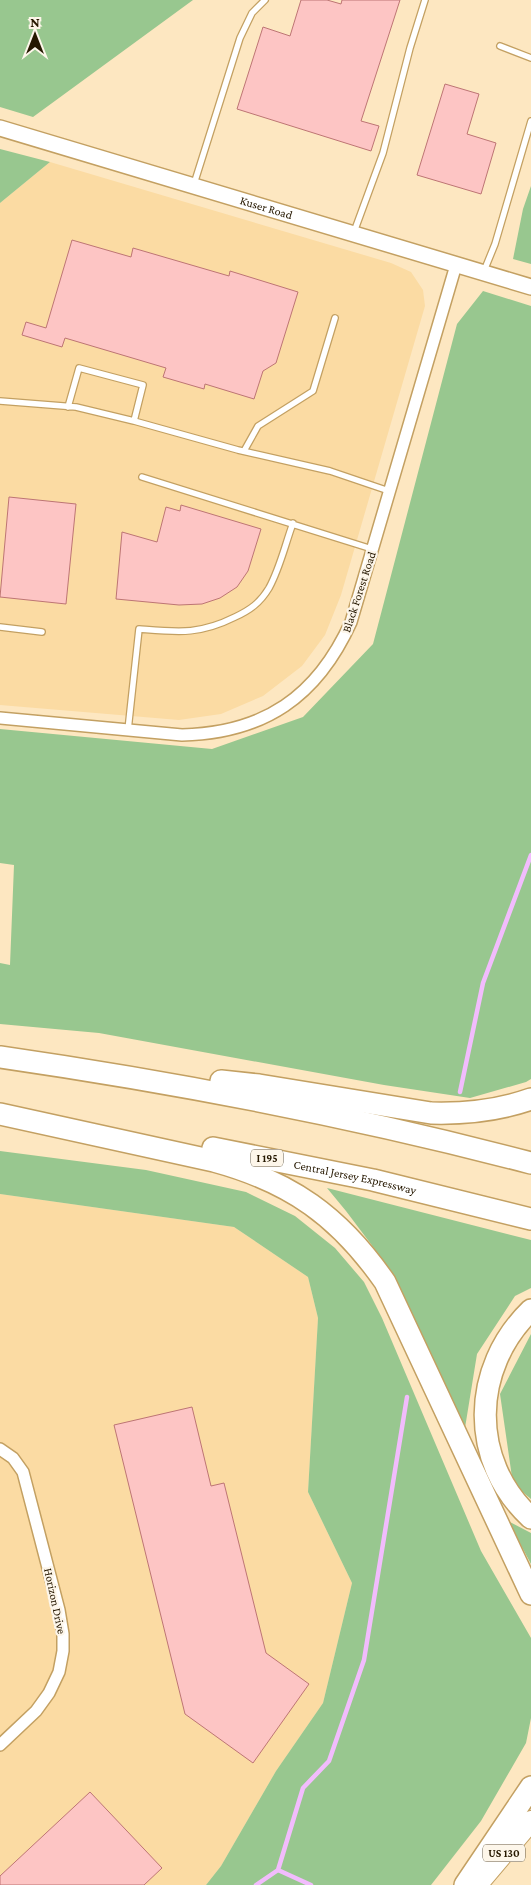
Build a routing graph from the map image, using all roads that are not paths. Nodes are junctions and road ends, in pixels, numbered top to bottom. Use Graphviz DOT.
graph roads {
  1 [pos="265,0"];
  2 [pos="425,0"];
  3 [pos="500,46"];
  4 [pos="531,58"];
  5 [pos="531,121"];
  6 [pos="0,128"];
  7 [pos="194,186"];
  8 [pos="354,234"];
  9 [pos="456,265"];
  10 [pos="484,273"];
  11 [pos="531,287"];
  12 [pos="335,318"];
  13 [pos="0,401"];
  14 [pos="68,407"];
  15 [pos="134,421"];
  16 [pos="244,451"];
  17 [pos="142,478"];
  18 [pos="389,492"];
  19 [pos="293,524"];
  20 [pos="372,549"];
  21 [pos="0,627"];
  22 [pos="42,632"];
  23 [pos="0,718"];
  24 [pos="128,730"];
  25 [pos="0,1057"];
  26 [pos="531,1099"];
  27 [pos="0,1114"];
  28 [pos="531,1162"];
  29 [pos="531,1219"];
  30 [pos="531,1310"];
  31 [pos="0,1449"];
  32 [pos="531,1518"];
  33 [pos="531,1594"];
  34 [pos="0,1745"];
  35 [pos="531,1786"];
  36 [pos="531,1821"];
  37 [pos="465,1885"];
  38 [pos="477,1885"];
  1 -- 7 [label="lane"];
  2 -- 8 [label="lane"];
  3 -- 4 [label="lane"];
  5 -- 10 [label="lane"];
  6 -- 7 [label="street, Kuser Road"];
  7 -- 8 [label="street, Kuser Road"];
  8 -- 9 [label="street, Kuser Road"];
  9 -- 10 [label="street, Kuser Road"];
  9 -- 18 [label="street, Black Forest Road"];
  10 -- 11 [label="street, Kuser Road"];
  12 -- 16 [label="lane"];
  13 -- 14 [label="lane"];
  14 -- 15 [label="lane"];
  14 -- 15 [label="lane"];
  15 -- 16 [label="lane"];
  16 -- 18 [label="lane"];
  17 -- 19 [label="lane"];
  18 -- 20 [label="street, Black Forest Road"];
  19 -- 20 [label="lane"];
  19 -- 24 [label="lane"];
  20 -- 24 [label="street, Black Forest Road"];
  21 -- 22 [label="lane"];
  23 -- 24 [label="street, Black Forest Road"];
  25 -- 26 [label="highway"];
  25 -- 28 [label="highway"];
  27 -- 29 [label="highway, Central Jersey Expressway / I 195"];
  27 -- 33 [label="highway"];
  30 -- 32 [label="highway"];
  31 -- 34 [label="street, Horizon Drive"];
  35 -- 37 [label="highway"];
  36 -- 38 [label="highway, US 130"];
}
